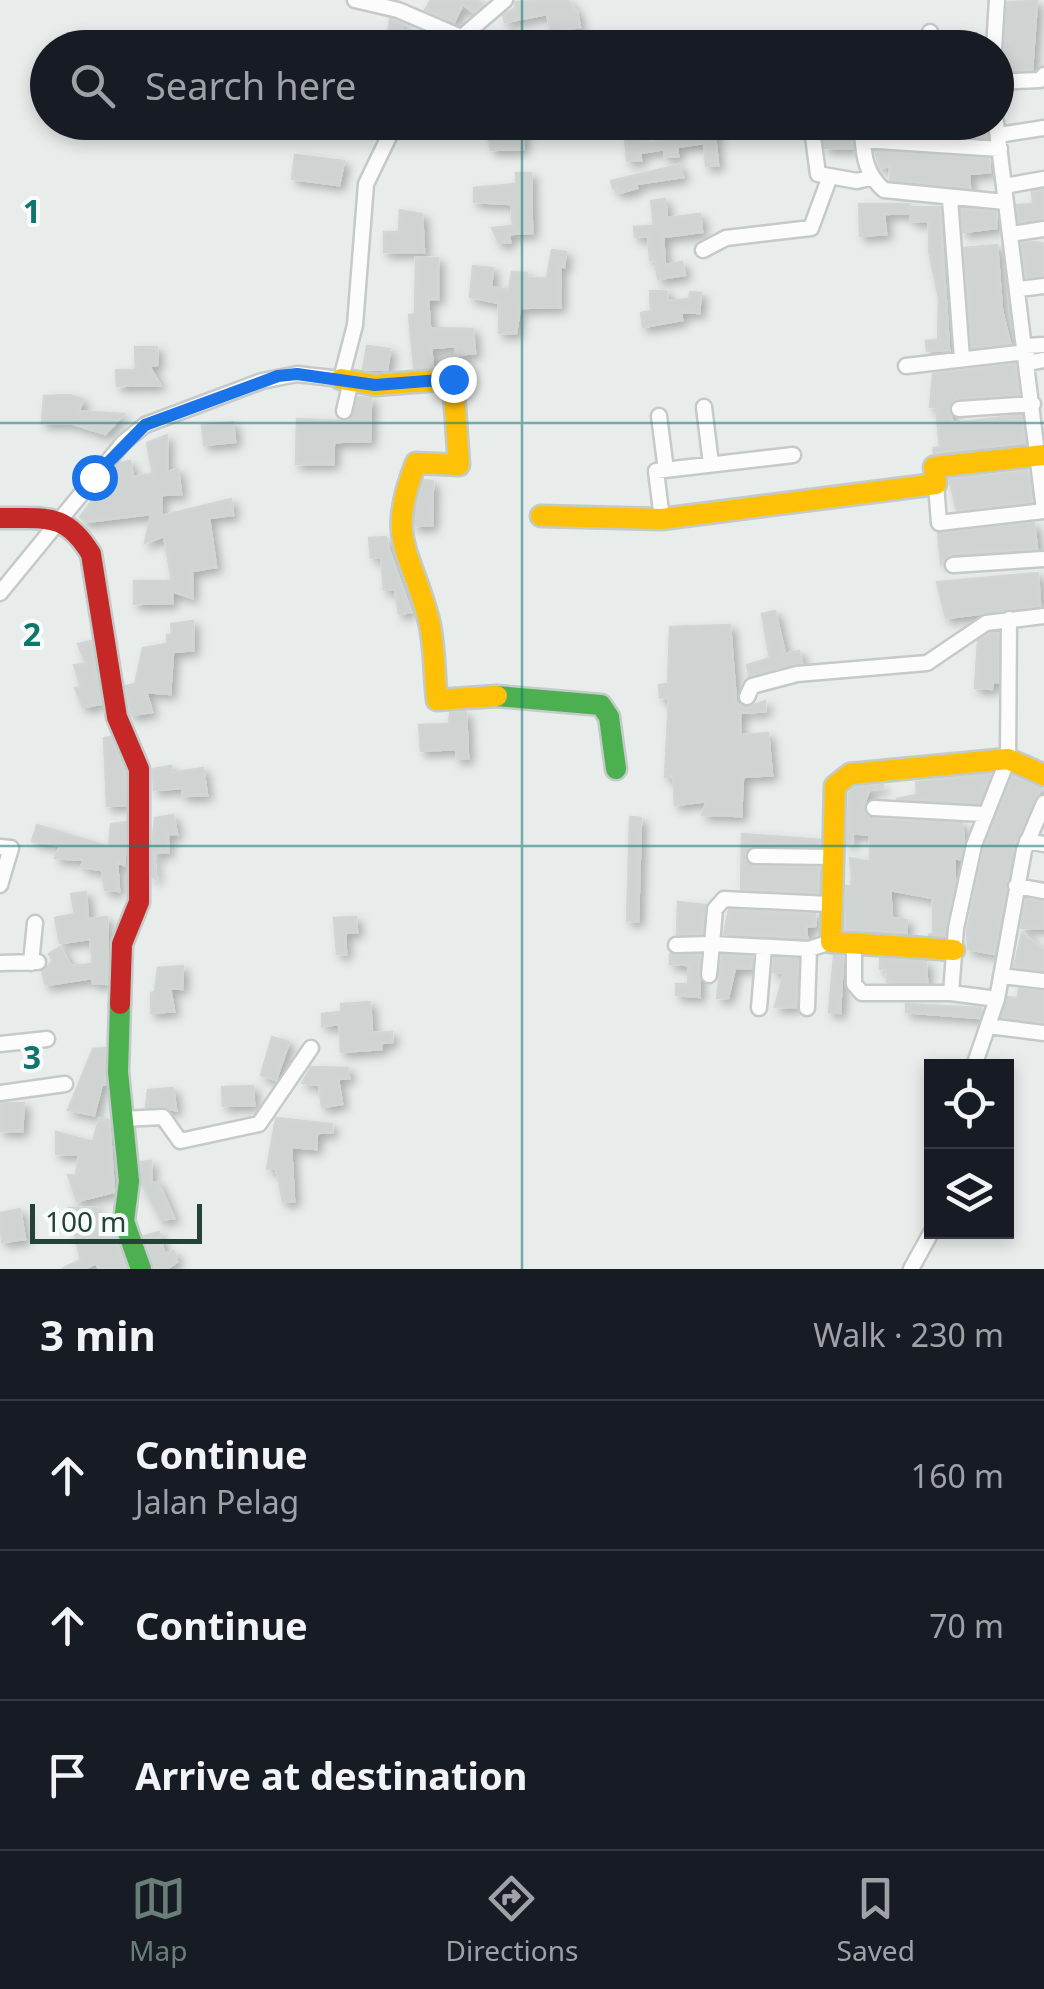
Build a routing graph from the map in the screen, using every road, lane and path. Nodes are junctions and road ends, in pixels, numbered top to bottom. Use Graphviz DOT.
graph roads {
  1 [pos="354,0"];
  2 [pos="505,0"];
  3 [pos="997,0"];
  4 [pos="434,30"];
  5 [pos="469,30"];
  6 [pos="995,30"];
  7 [pos="1044,75"];
  8 [pos="1014,83"];
  9 [pos="1014,86"];
  10 [pos="1044,87"];
  11 [pos="1044,128"];
  12 [pos="1014,133"];
  13 [pos="387,140"];
  14 [pos="813,140"];
  15 [pos="863,140"];
  16 [pos="999,140"];
  17 [pos="870,178"];
  18 [pos="829,179"];
  19 [pos="1044,180"];
  20 [pos="1004,186"];
  21 [pos="950,199"];
  22 [pos="1005,202"];
  23 [pos="1044,228"];
  24 [pos="1011,234"];
  25 [pos="703,250"];
  26 [pos="1044,286"];
  27 [pos="1018,289"];
  28 [pos="1044,345"];
  29 [pos="1031,355"];
  30 [pos="962,358"];
  31 [pos="906,366"];
  32 [pos="346,380"];
  33 [pos="1034,404"];
  34 [pos="704,407"];
  35 [pos="959,408"];
  36 [pos="344,411"];
  37 [pos="659,416"];
  38 [pos="793,454"];
  39 [pos="1042,456"];
  40 [pos="711,464"];
  41 [pos="666,470"];
  42 [pos="936,484"];
  43 [pos="1044,510"];
  44 [pos="542,516"];
  45 [pos="0,518"];
  46 [pos="662,518"];
  47 [pos="59,519"];
  48 [pos="1044,559"];
  49 [pos="953,566"];
  50 [pos="0,593"];
  51 [pos="1044,616"];
  52 [pos="1009,619"];
  53 [pos="747,697"];
  54 [pos="1008,760"];
  55 [pos="616,769"];
  56 [pos="1044,775"];
  57 [pos="1044,802"];
  58 [pos="874,808"];
  59 [pos="983,814"];
  60 [pos="1027,841"];
  61 [pos="1044,844"];
  62 [pos="0,847"];
  63 [pos="755,856"];
  64 [pos="830,857"];
  65 [pos="0,886"];
  66 [pos="1016,886"];
  67 [pos="1044,891"];
  68 [pos="829,904"];
  69 [pos="35,923"];
  70 [pos="831,942"];
  71 [pos="712,944"];
  72 [pos="676,945"];
  73 [pos="854,946"];
  74 [pos="764,947"];
  75 [pos="809,948"];
  76 [pos="954,950"];
  77 [pos="0,963"];
  78 [pos="710,975"];
  79 [pos="1000,976"];
  80 [pos="1044,981"];
  81 [pos="950,993"];
  82 [pos="997,998"];
  83 [pos="759,1008"];
  84 [pos="807,1008"];
  85 [pos="988,1026"];
  86 [pos="1044,1033"];
  87 [pos="47,1039"];
  88 [pos="0,1044"];
  89 [pos="311,1048"];
  90 [pos="976,1059"];
  91 [pos="65,1084"];
  92 [pos="0,1093"];
  93 [pos="122,1119"];
  94 [pos="927,1239"];
  95 [pos="141,1269"];
  96 [pos="911,1269"];
  1 -- 4 [label="street"];
  2 -- 5 [label="street"];
  3 -- 6 [label="street"];
  7 -- 8 [label="street"];
  9 -- 10 [label="street"];
  11 -- 12 [label="street"];
  13 -- 32 [label="street"];
  14 -- 18 [label="street"];
  15 -- 17 [label="street"];
  16 -- 20 [label="street"];
  17 -- 18 [label="street"];
  17 -- 21 [label="street"];
  18 -- 25 [label="street"];
  19 -- 20 [label="street"];
  20 -- 22 [label="street"];
  21 -- 22 [label="street"];
  21 -- 30 [label="street"];
  22 -- 24 [label="street"];
  23 -- 24 [label="street"];
  24 -- 27 [label="street"];
  26 -- 27 [label="street"];
  27 -- 29 [label="street"];
  28 -- 29 [label="street"];
  29 -- 30 [label="street"];
  29 -- 33 [label="street"];
  30 -- 31 [label="street"];
  32 -- 36 [label="street"];
  32 -- 47 [label="street"];
  32 -- 55 [label="street"];
  33 -- 35 [label="street"];
  33 -- 39 [label="street"];
  34 -- 40 [label="street"];
  37 -- 41 [label="street"];
  38 -- 40 [label="street"];
  39 -- 42 [label="street"];
  39 -- 43 [label="street"];
  40 -- 41 [label="street"];
  41 -- 46 [label="street"];
  42 -- 43 [label="street"];
  42 -- 46 [label="street"];
  44 -- 46 [label="street"];
  45 -- 47 [label="street"];
  47 -- 50 [label="street"];
  47 -- 93 [label="street"];
  48 -- 49 [label="street"];
  51 -- 52 [label="street"];
  52 -- 53 [label="street"];
  52 -- 54 [label="street"];
  54 -- 56 [label="street"];
  54 -- 59 [label="street"];
  54 -- 64 [label="street"];
  57 -- 60 [label="street"];
  58 -- 59 [label="street"];
  59 -- 76 [label="street"];
  60 -- 61 [label="street"];
  60 -- 66 [label="street"];
  62 -- 65 [label="street"];
  63 -- 64 [label="street"];
  64 -- 68 [label="street"];
  66 -- 67 [label="street"];
  66 -- 79 [label="street"];
  68 -- 70 [label="street"];
  68 -- 71 [label="street"];
  69 -- 77 [label="street"];
  70 -- 73 [label="street"];
  70 -- 75 [label="street"];
  71 -- 72 [label="street"];
  71 -- 74 [label="street"];
  71 -- 78 [label="street"];
  73 -- 76 [label="street"];
  73 -- 81 [label="street"];
  74 -- 75 [label="street"];
  74 -- 83 [label="street"];
  75 -- 84 [label="street"];
  76 -- 81 [label="street"];
  79 -- 80 [label="street"];
  79 -- 82 [label="street"];
  81 -- 82 [label="street"];
  82 -- 85 [label="street"];
  85 -- 86 [label="street"];
  85 -- 90 [label="street"];
  87 -- 88 [label="street"];
  89 -- 93 [label="street"];
  91 -- 92 [label="street"];
  93 -- 95 [label="street"];
  94 -- 96 [label="street"];
}
